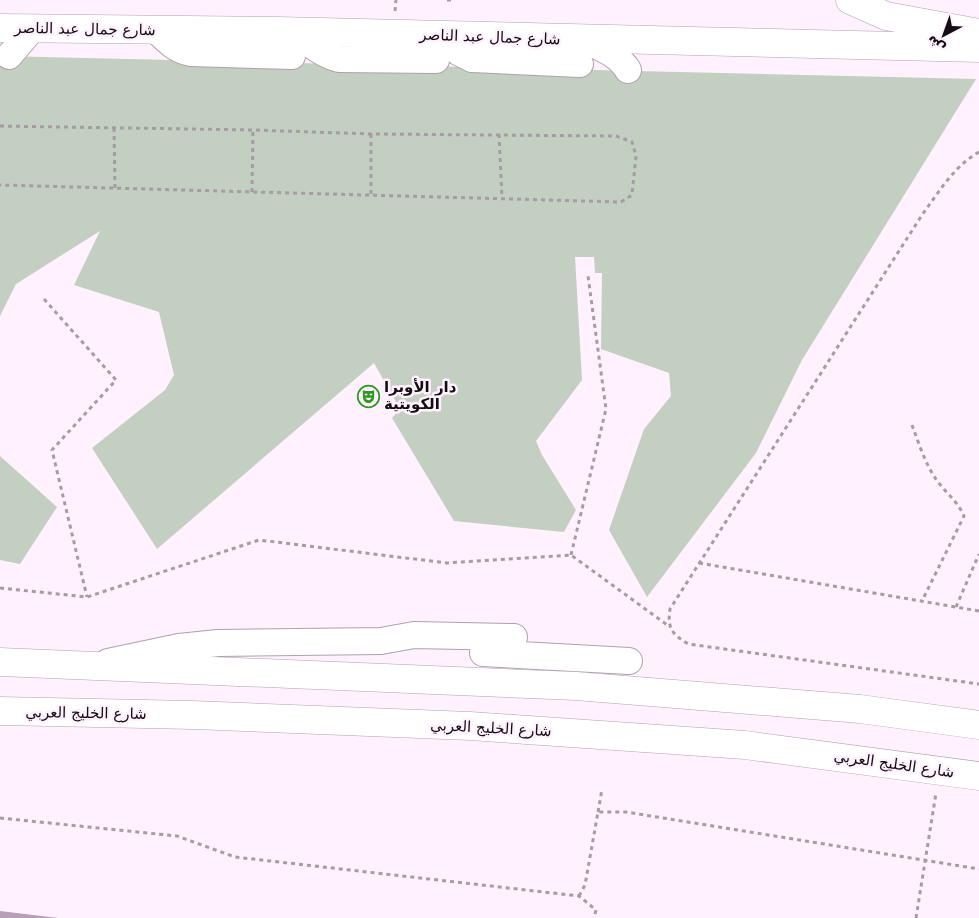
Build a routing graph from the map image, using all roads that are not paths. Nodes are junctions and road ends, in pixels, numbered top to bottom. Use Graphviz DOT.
graph roads {
  1 [pos="850,0"];
  2 [pos="0,28"];
  3 [pos="34,28"];
  4 [pos="979,33"];
  5 [pos="979,48"];
  6 [pos="582,52"];
  7 [pos="8,56"];
  8 [pos="628,70"];
  9 [pos="514,637"];
  10 [pos="382,641"];
  11 [pos="629,661"];
  12 [pos="0,662"];
  13 [pos="90,666"];
  14 [pos="0,711"];
  15 [pos="979,725"];
  16 [pos="979,776"];
  1 -- 4 [label="main road"];
  2 -- 3 [label="main road, شارع جمال عبد الناصر"];
  3 -- 6 [label="main road, شارع جمال عبد الناصر"];
  3 -- 7 [label="lane"];
  5 -- 6 [label="main road, شارع جمال عبد الناصر"];
  6 -- 8 [label="lane"];
  9 -- 10 [label="lane"];
  10 -- 11 [label="lane"];
  10 -- 13 [label="lane"];
  12 -- 13 [label="main road"];
  13 -- 15 [label="main road"];
  14 -- 16 [label="main road, شارع الخليج العربي"];
}
